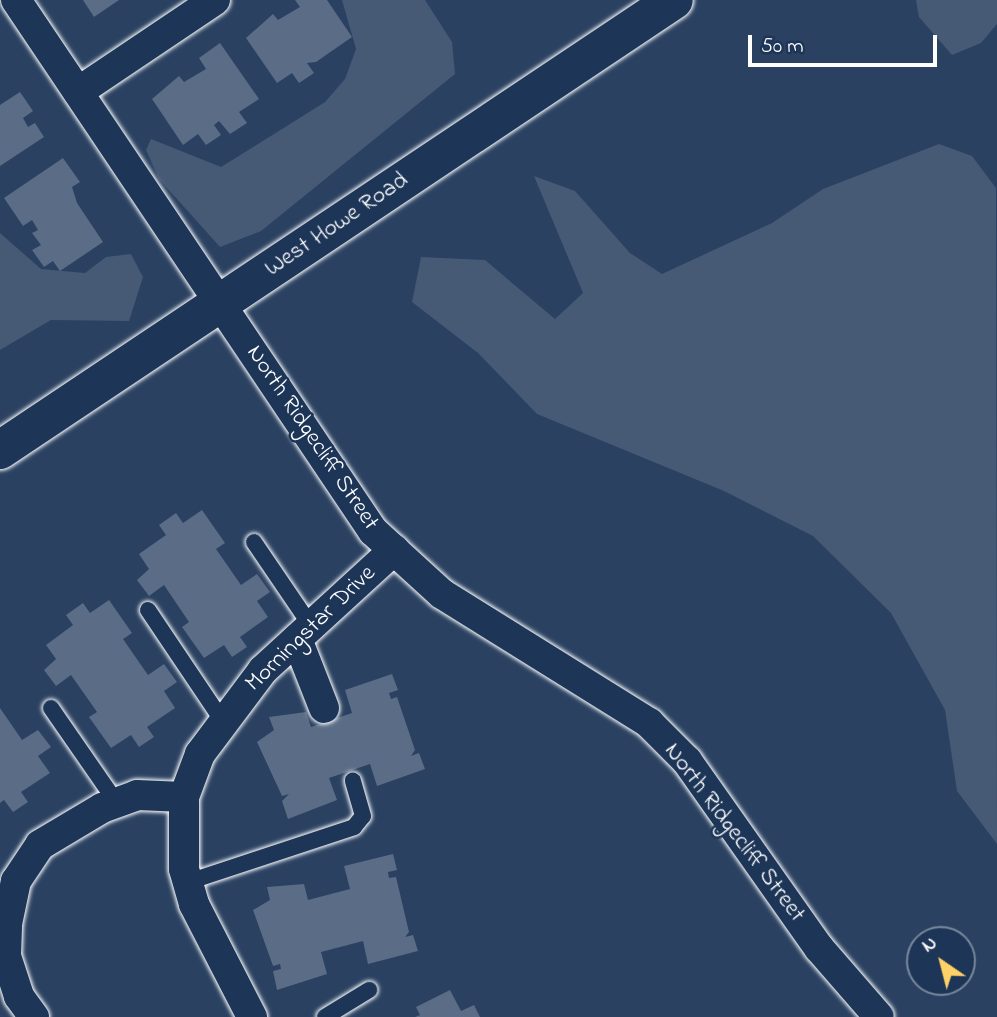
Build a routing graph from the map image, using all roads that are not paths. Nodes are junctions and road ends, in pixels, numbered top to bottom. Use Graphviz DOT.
graph roads {
  1 [pos="16,0"];
  2 [pos="215,0"];
  3 [pos="674,0"];
  4 [pos="78,92"];
  5 [pos="220,303"];
  6 [pos="0,450"];
  7 [pos="254,542"];
  8 [pos="394,550"];
  9 [pos="148,610"];
  10 [pos="304,633"];
  11 [pos="51,708"];
  12 [pos="324,708"];
  13 [pos="222,720"];
  14 [pos="353,780"];
  15 [pos="184,797"];
  16 [pos="116,802"];
  17 [pos="188,882"];
  18 [pos="6,890"];
  19 [pos="369,990"];
  20 [pos="34,1017"];
  21 [pos="251,1017"];
  22 [pos="325,1017"];
  23 [pos="879,1017"];
  1 -- 4 [label="street, North Ridgecliff Street"];
  2 -- 4 [label="street"];
  3 -- 5 [label="main road, West Howe Road"];
  4 -- 5 [label="street, North Ridgecliff Street"];
  5 -- 6 [label="main road, West Howe Road"];
  5 -- 8 [label="street, North Ridgecliff Street"];
  7 -- 10 [label="lane"];
  8 -- 10 [label="street, Morningstar Drive"];
  8 -- 23 [label="street, North Ridgecliff Street"];
  9 -- 13 [label="lane"];
  10 -- 12 [label="street"];
  10 -- 13 [label="street, Morningstar Drive"];
  11 -- 16 [label="lane"];
  13 -- 15 [label="street, Morningstar Drive"];
  14 -- 17 [label="lane"];
  15 -- 16 [label="street"];
  15 -- 17 [label="street, Morningstar Drive"];
  16 -- 18 [label="street"];
  17 -- 21 [label="street, Morningstar Drive"];
  18 -- 20 [label="street"];
  19 -- 22 [label="lane"];
}
